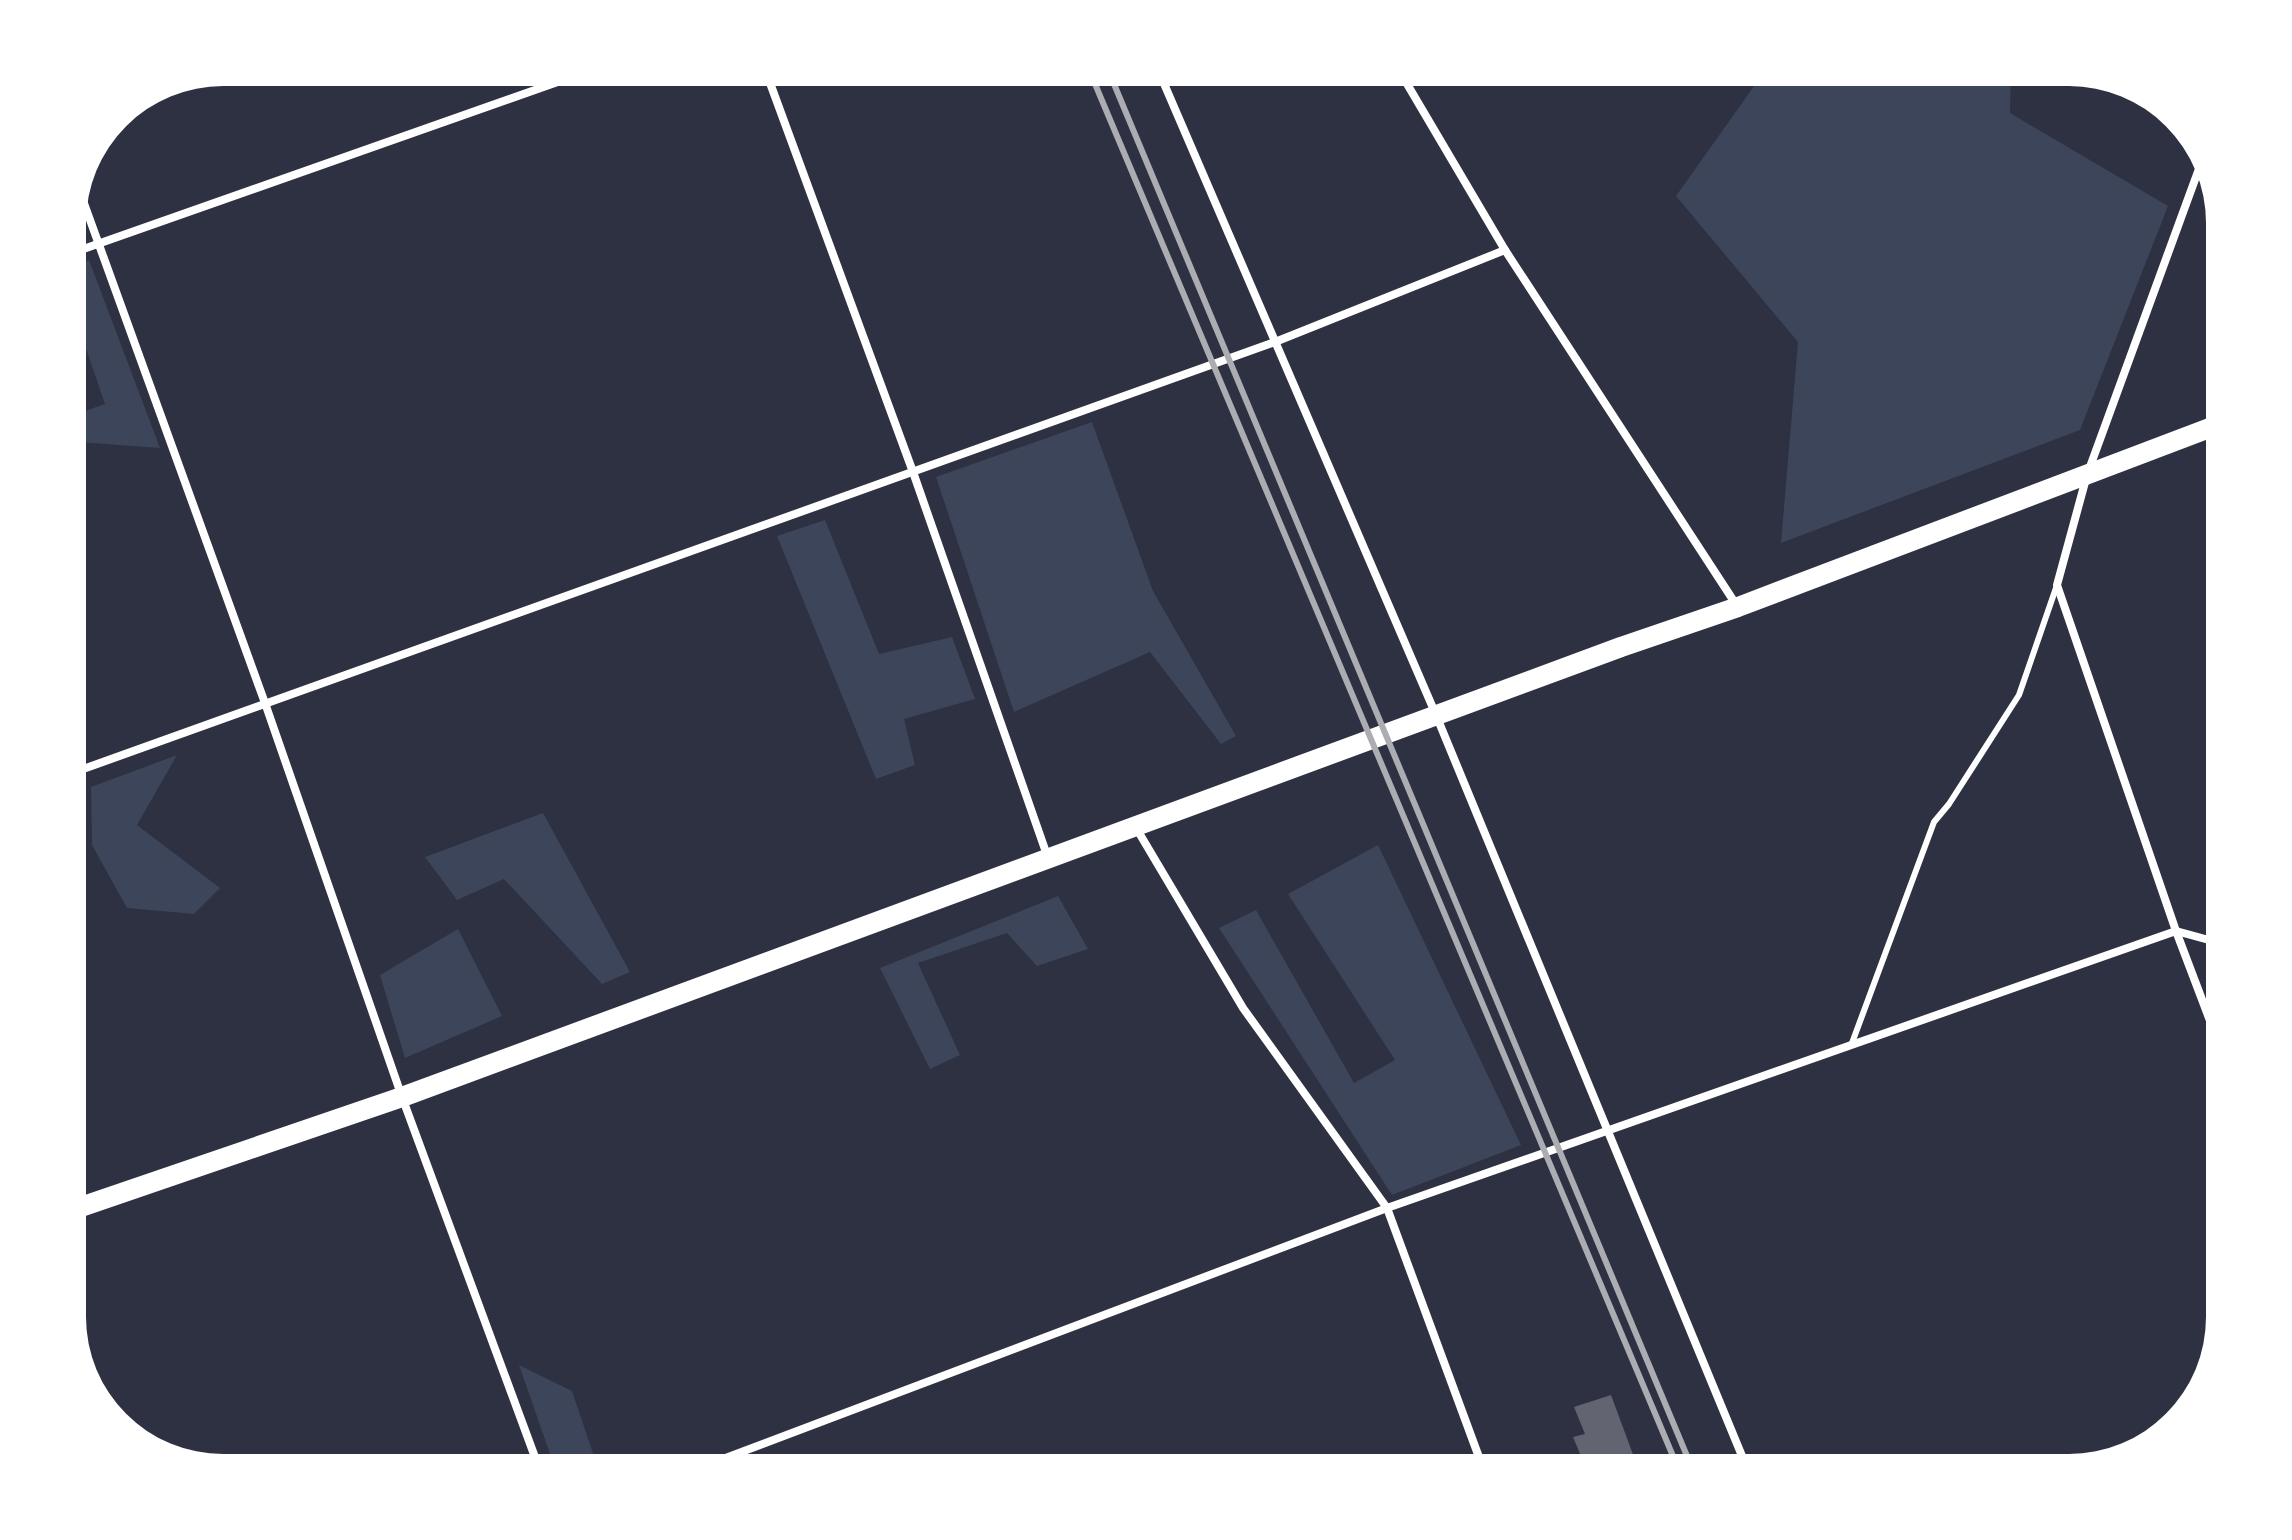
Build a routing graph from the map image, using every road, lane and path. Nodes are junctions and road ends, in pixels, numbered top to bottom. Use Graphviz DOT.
graph roads {
  1 [pos="546,86"];
  2 [pos="771,86"];
  3 [pos="1165,86"];
  4 [pos="1408,86"];
  5 [pos="2197,175"];
  6 [pos="87,210"];
  7 [pos="99,243"];
  8 [pos="86,248"];
  9 [pos="1505,250"];
  10 [pos="1275,342"];
  11 [pos="2206,429"];
  12 [pos="913,472"];
  13 [pos="2087,475"];
  14 [pos="2057,585"];
  15 [pos="1738,607"];
  16 [pos="265,703"];
  17 [pos="1436,715"];
  18 [pos="86,768"];
  19 [pos="1135,826"];
  20 [pos="1048,858"];
  21 [pos="2176,931"];
  22 [pos="2206,939"];
  23 [pos="2206,1010"];
  24 [pos="1852,1043"];
  25 [pos="402,1097"];
  26 [pos="1605,1130"];
  27 [pos="86,1205"];
  28 [pos="1387,1208"];
  29 [pos="534,1454"];
  30 [pos="736,1454"];
  31 [pos="1478,1454"];
  32 [pos="1741,1454"];
  1 -- 7 [label="street"];
  2 -- 12 [label="street"];
  3 -- 10 [label="street"];
  4 -- 9 [label="street"];
  5 -- 13 [label="street"];
  6 -- 7 [label="street"];
  7 -- 8 [label="street"];
  7 -- 16 [label="street"];
  9 -- 10 [label="street"];
  9 -- 15 [label="street"];
  10 -- 12 [label="street"];
  10 -- 17 [label="street"];
  11 -- 13 [label="main road"];
  12 -- 16 [label="street"];
  12 -- 20 [label="street"];
  13 -- 14 [label="street"];
  13 -- 15 [label="main road"];
  14 -- 21 [label="street"];
  14 -- 24 [label="lane"];
  15 -- 17 [label="main road"];
  16 -- 18 [label="street"];
  16 -- 25 [label="street"];
  17 -- 19 [label="main road"];
  17 -- 26 [label="street"];
  19 -- 20 [label="main road"];
  19 -- 28 [label="street"];
  20 -- 25 [label="main road"];
  21 -- 22 [label="street"];
  21 -- 23 [label="street"];
  21 -- 24 [label="street"];
  24 -- 26 [label="street"];
  25 -- 27 [label="main road"];
  25 -- 29 [label="street"];
  26 -- 28 [label="street"];
  26 -- 32 [label="street"];
  28 -- 30 [label="street"];
  28 -- 31 [label="street"];
}
